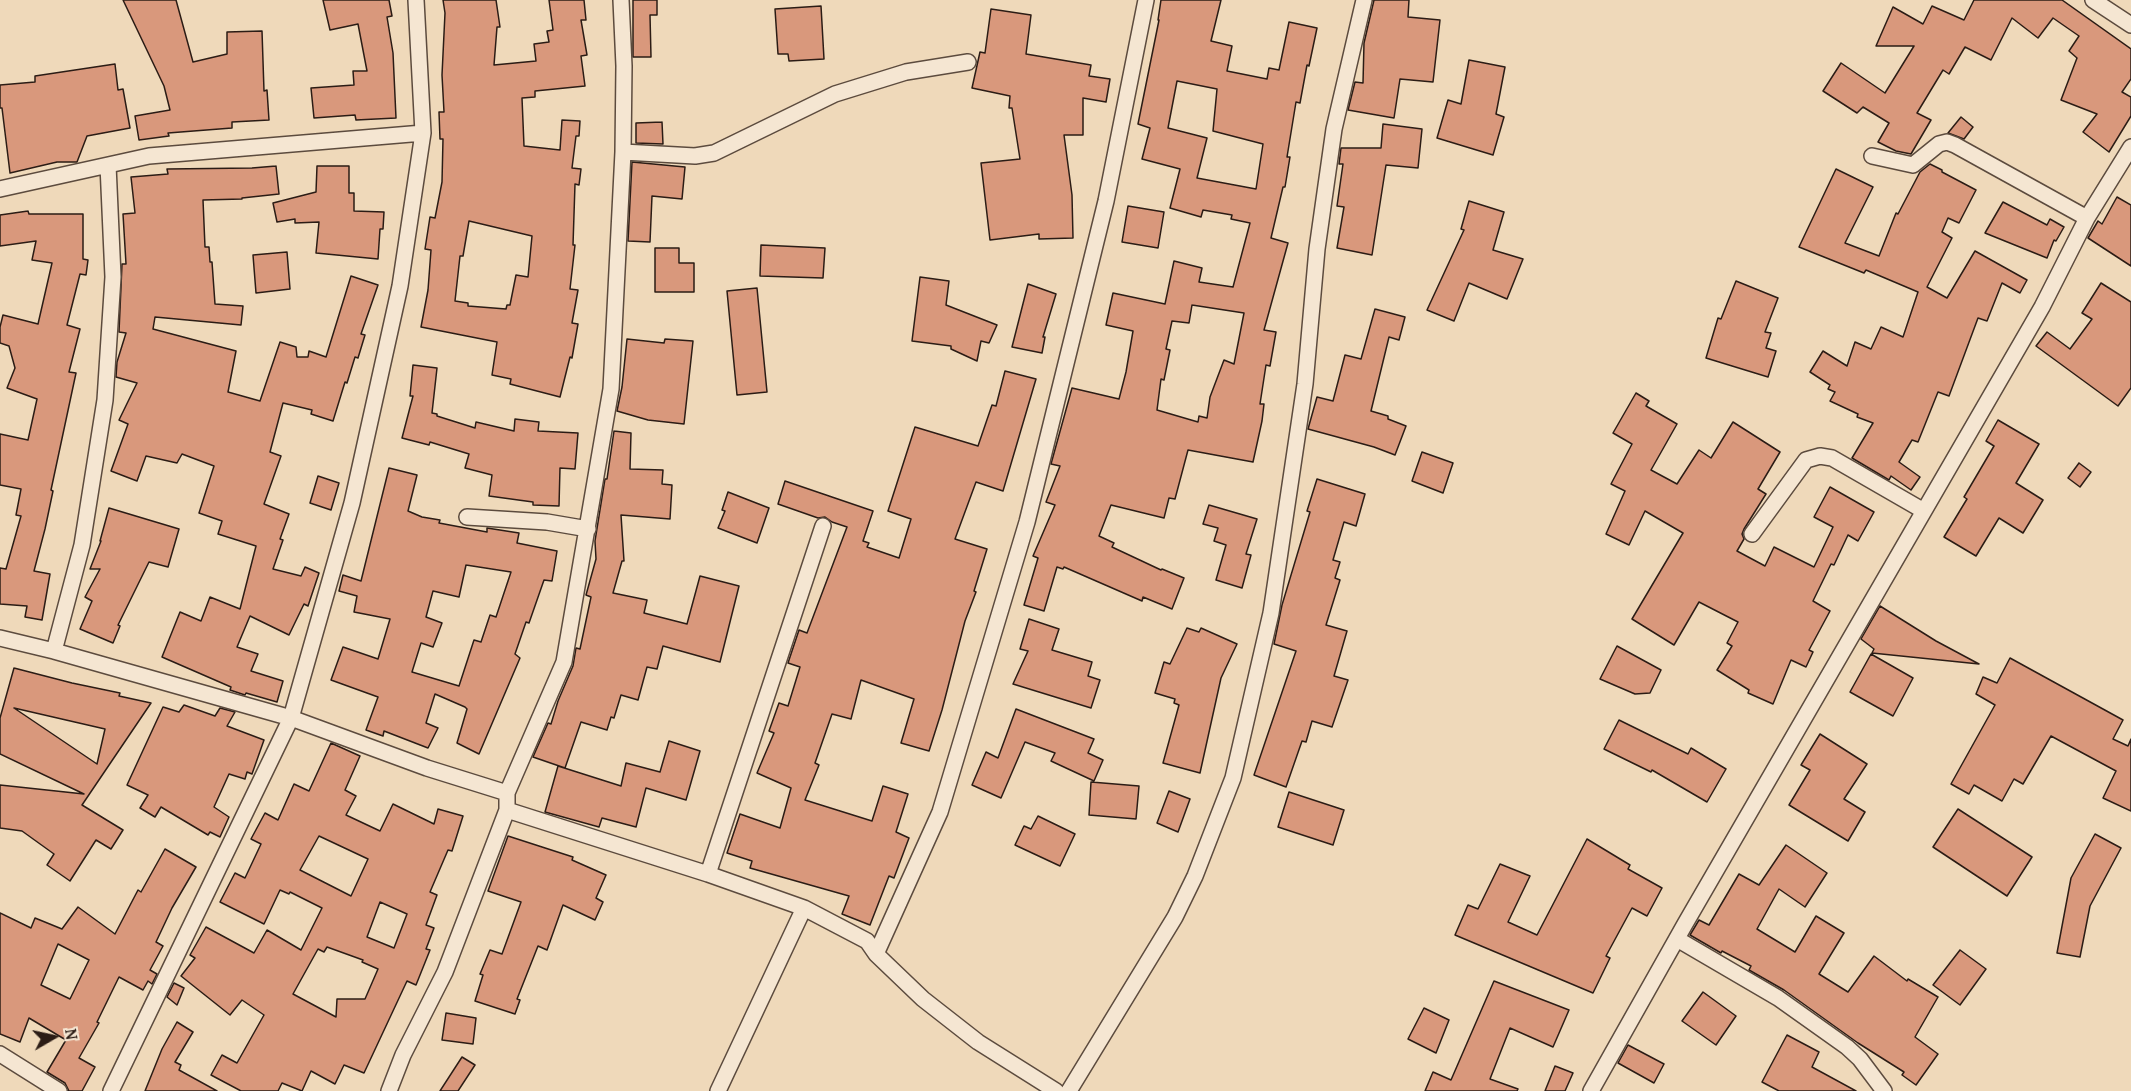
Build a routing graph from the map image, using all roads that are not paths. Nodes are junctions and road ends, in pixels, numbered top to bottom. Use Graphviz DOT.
graph roads {
  1 [pos="416,0"];
  2 [pos="621,0"];
  3 [pos="1146,0"];
  4 [pos="1364,0"];
  5 [pos="2093,0"];
  6 [pos="2131,25"];
  7 [pos="968,62"];
  8 [pos="423,133"];
  9 [pos="2131,147"];
  10 [pos="623,152"];
  11 [pos="1872,156"];
  12 [pos="108,165"];
  13 [pos="0,189"];
  14 [pos="2087,218"];
  15 [pos="1924,511"];
  16 [pos="467,517"];
  17 [pos="823,526"];
  18 [pos="588,529"];
  19 [pos="1752,534"];
  20 [pos="0,638"];
  21 [pos="54,651"];
  22 [pos="291,718"];
  23 [pos="507,793"];
  24 [pos="507,810"];
  25 [pos="708,874"];
  26 [pos="804,908"];
  27 [pos="1677,939"];
  28 [pos="876,954"];
  29 [pos="0,1054"];
  30 [pos="59,1091"];
  31 [pos="111,1091"];
  32 [pos="389,1091"];
  33 [pos="718,1091"];
  34 [pos="1056,1091"];
  35 [pos="1069,1091"];
  36 [pos="1591,1091"];
  37 [pos="1884,1091"];
  1 -- 8 [label="street"];
  2 -- 10 [label="street"];
  3 -- 28 [label="street"];
  4 -- 35 [label="street"];
  5 -- 6 [label="street"];
  7 -- 10 [label="street"];
  8 -- 12 [label="street"];
  8 -- 22 [label="street"];
  9 -- 14 [label="street"];
  10 -- 18 [label="street"];
  11 -- 14 [label="street"];
  12 -- 13 [label="street"];
  12 -- 21 [label="street"];
  14 -- 15 [label="street"];
  15 -- 19 [label="street"];
  15 -- 27 [label="street"];
  16 -- 18 [label="street"];
  17 -- 25 [label="street"];
  18 -- 23 [label="street"];
  20 -- 21 [label="street"];
  21 -- 22 [label="street"];
  22 -- 23 [label="street"];
  22 -- 31 [label="street"];
  23 -- 24 [label="street"];
  24 -- 25 [label="street"];
  24 -- 32 [label="street"];
  25 -- 26 [label="street"];
  26 -- 28 [label="street"];
  26 -- 33 [label="street"];
  27 -- 36 [label="street"];
  27 -- 37 [label="street"];
  28 -- 34 [label="street"];
  29 -- 30 [label="street"];
}
